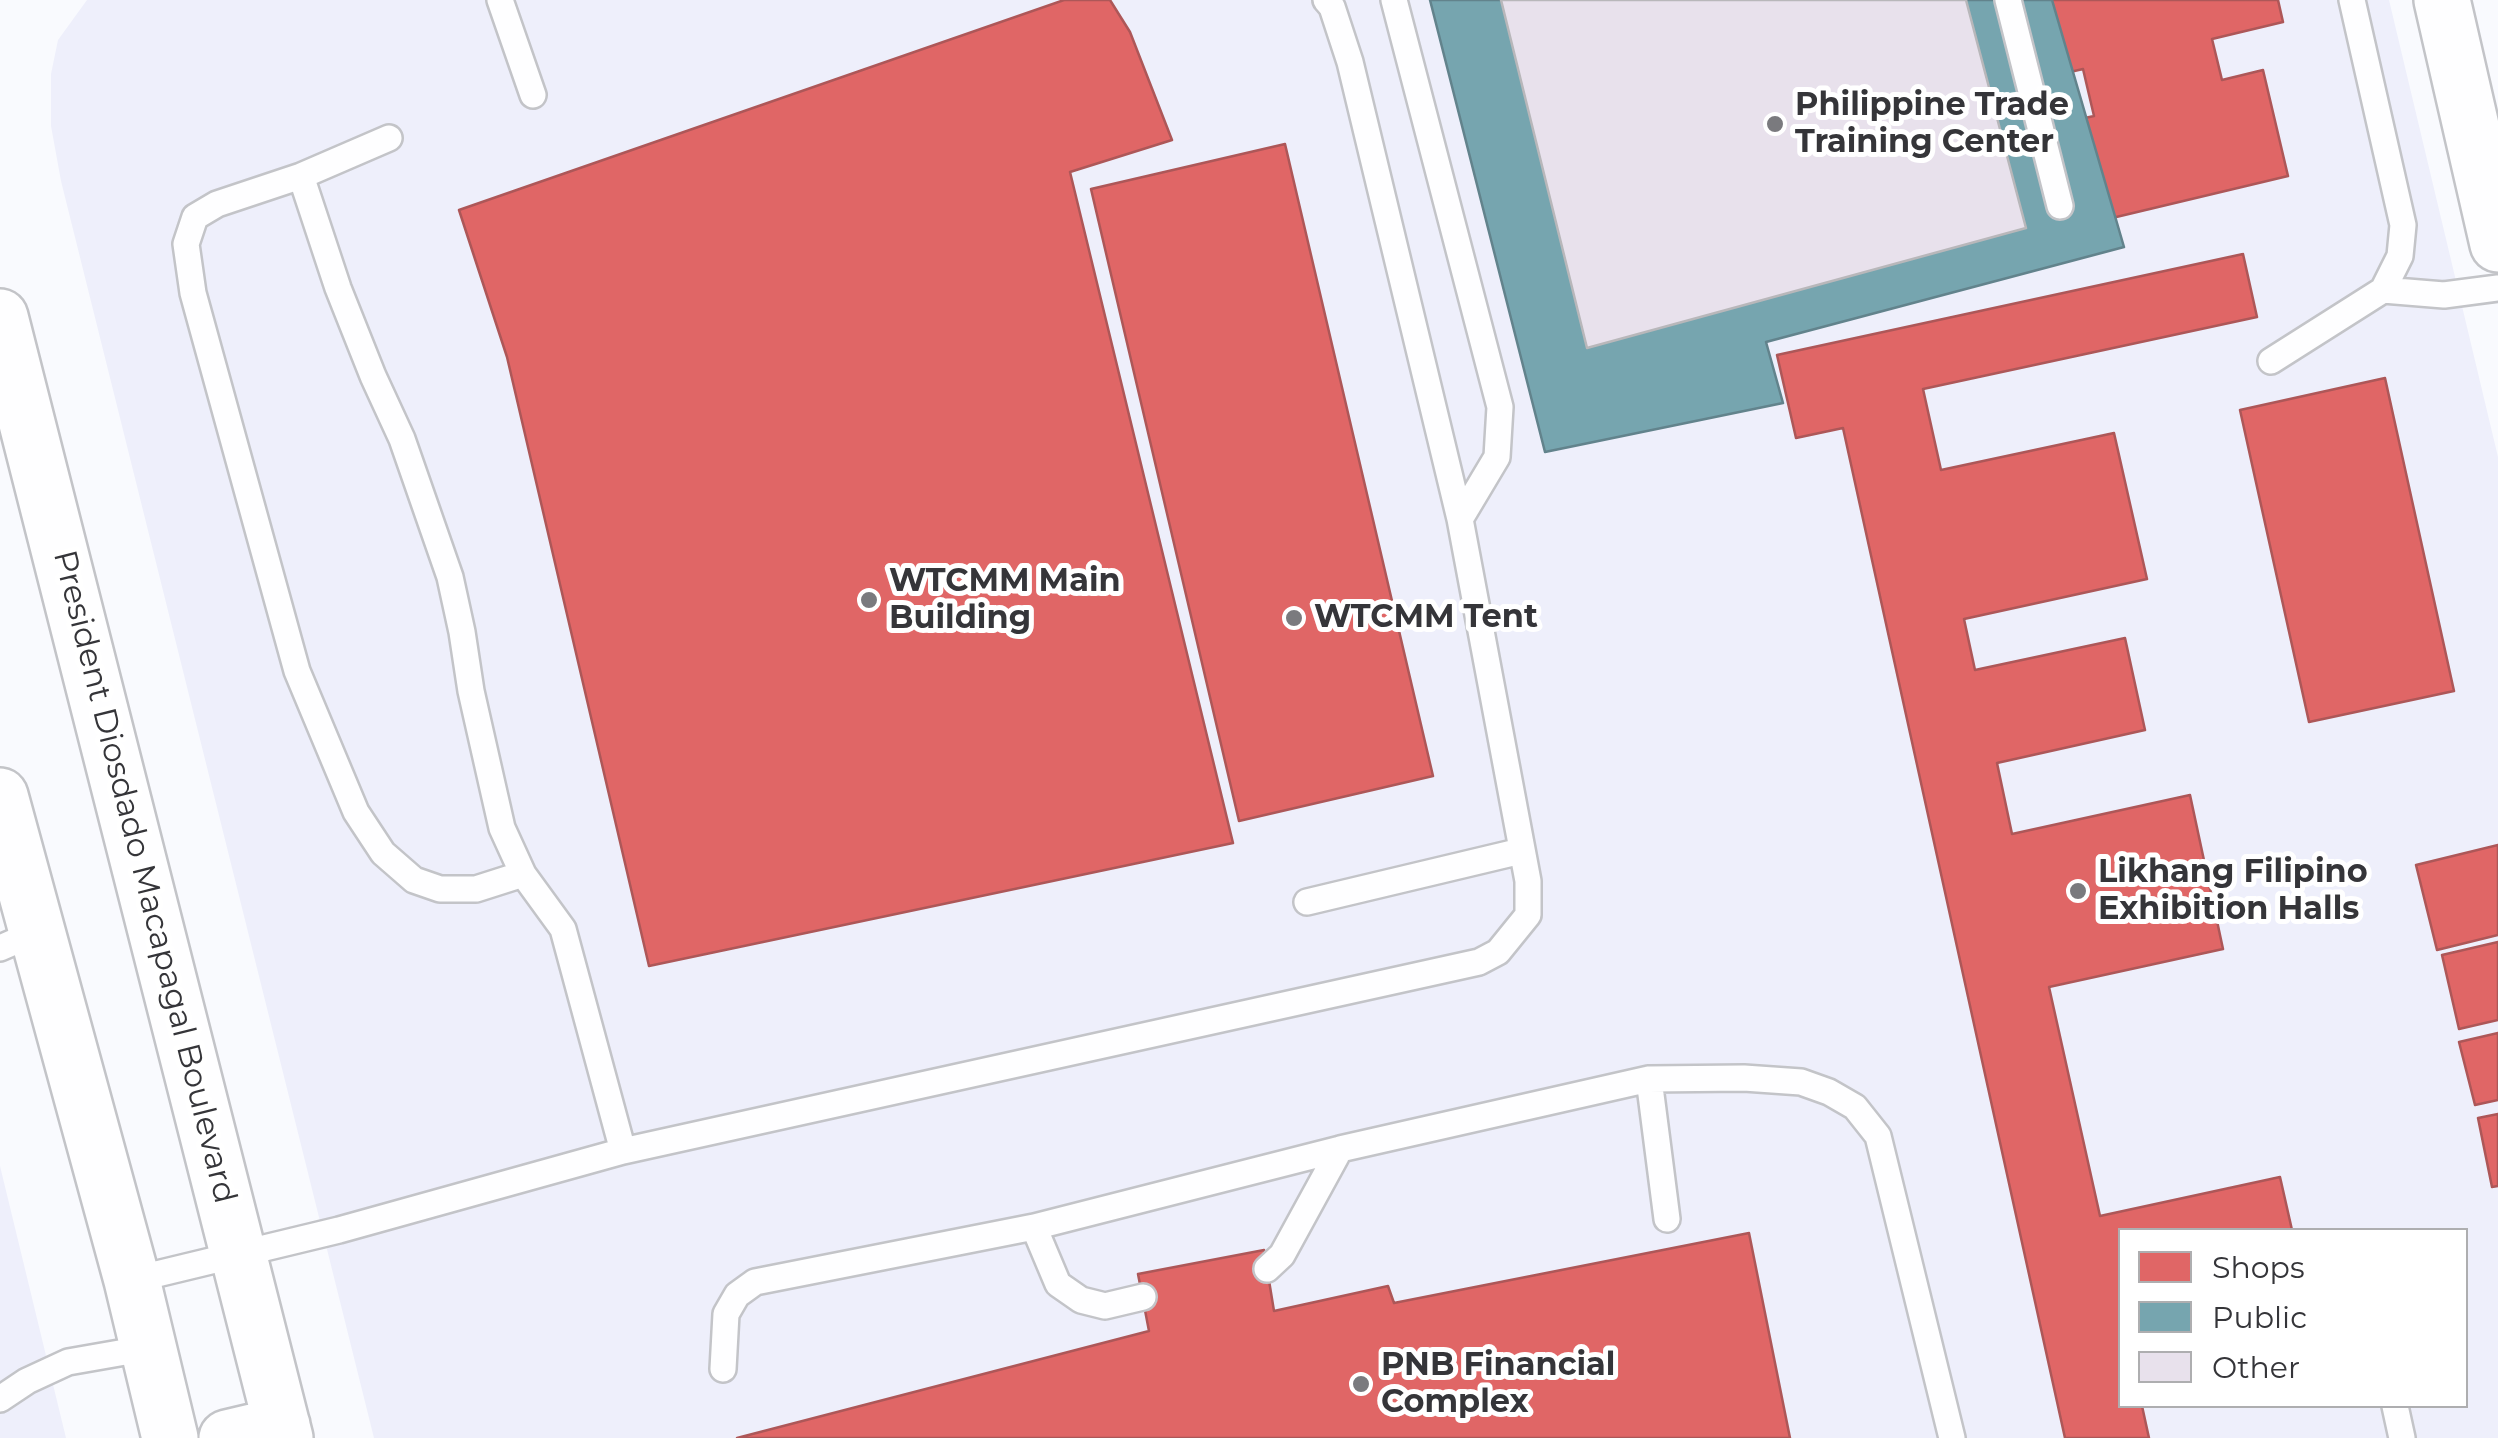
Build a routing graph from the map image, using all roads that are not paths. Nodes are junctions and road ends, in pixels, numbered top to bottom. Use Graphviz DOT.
graph roads {
  1 [pos="500,0"];
  2 [pos="1326,0"];
  3 [pos="1394,0"];
  4 [pos="2008,0"];
  5 [pos="2352,0"];
  6 [pos="2442,0"];
  7 [pos="533,95"];
  8 [pos="389,138"];
  9 [pos="301,176"];
  10 [pos="2060,206"];
  11 [pos="2498,244"];
  12 [pos="2498,288"];
  13 [pos="2383,290"];
  14 [pos="0,317"];
  15 [pos="2271,360"];
  16 [pos="1460,519"];
  17 [pos="0,796"];
  18 [pos="1521,851"];
  19 [pos="523,874"];
  20 [pos="1307,902"];
  21 [pos="18,940"];
  22 [pos="1649,1078"];
  23 [pos="1340,1149"];
  24 [pos="624,1151"];
  25 [pos="1667,1220"];
  26 [pos="1034,1227"];
  27 [pos="240,1255"];
  28 [pos="1267,1268"];
  29 [pos="132,1280"];
  30 [pos="1143,1298"];
  31 [pos="148,1348"];
  32 [pos="723,1369"];
  33 [pos="0,1398"];
  34 [pos="2395,1408"];
  35 [pos="284,1432"];
  36 [pos="170,1438"];
  37 [pos="228,1438"];
  38 [pos="1952,1438"];
  39 [pos="2402,1438"];
  1 -- 7 [label="lane"];
  2 -- 16 [label="lane"];
  3 -- 16 [label="lane"];
  4 -- 10 [label="lane"];
  5 -- 13 [label="lane"];
  6 -- 11 [label="main road"];
  8 -- 9 [label="lane"];
  9 -- 19 [label="lane"];
  9 -- 19 [label="lane"];
  12 -- 13 [label="lane"];
  13 -- 15 [label="lane"];
  14 -- 27 [label="main road, President Diosdado Macapagal Boulevard"];
  16 -- 18 [label="lane"];
  17 -- 21 [label="main road"];
  18 -- 20 [label="lane"];
  18 -- 24 [label="lane"];
  19 -- 24 [label="lane"];
  21 -- 29 [label="main road"];
  22 -- 23 [label="lane"];
  22 -- 25 [label="lane"];
  22 -- 38 [label="lane"];
  23 -- 26 [label="lane"];
  23 -- 28 [label="lane"];
  24 -- 27 [label="lane"];
  26 -- 30 [label="lane"];
  26 -- 32 [label="lane"];
  27 -- 29 [label="lane"];
  27 -- 35 [label="main road, President Diosdado Macapagal Boulevard"];
  29 -- 31 [label="main road"];
  31 -- 33 [label="lane"];
  31 -- 36 [label="main road"];
  34 -- 39 [label="lane"];
  35 -- 37 [label="main road"];
}
